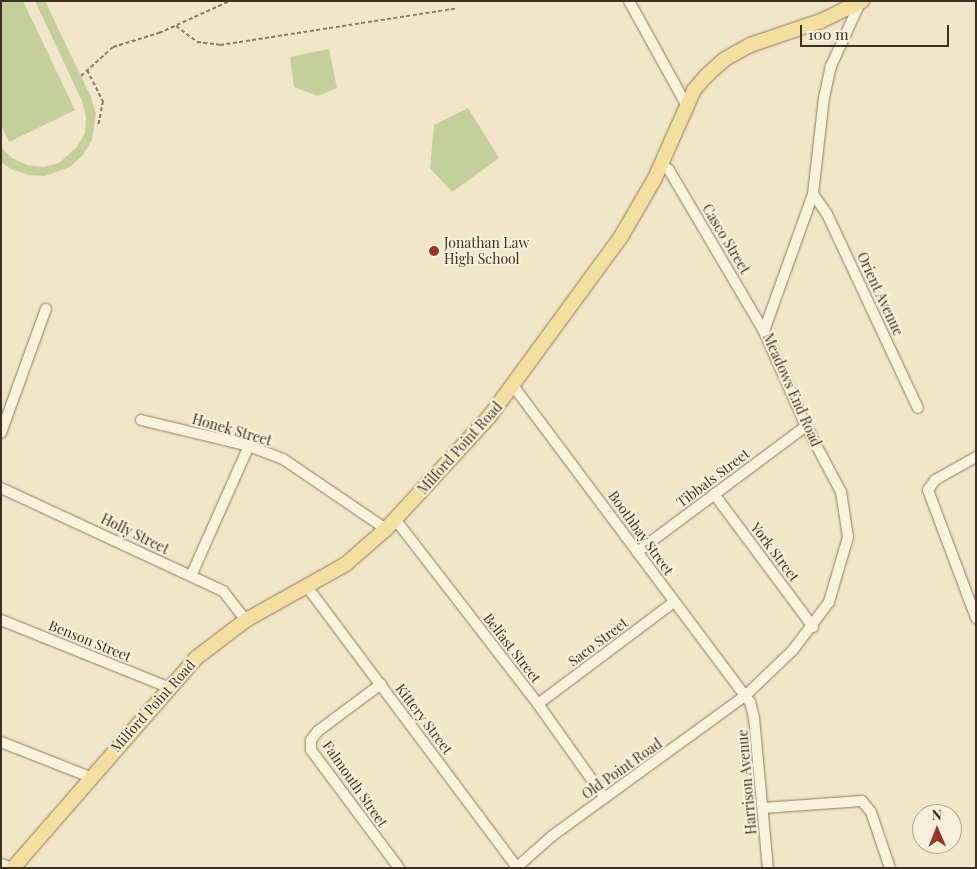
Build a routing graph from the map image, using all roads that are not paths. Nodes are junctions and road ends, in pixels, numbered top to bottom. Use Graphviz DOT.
graph roads {
  1 [pos="629,1"];
  2 [pos="861,2"];
  3 [pos="686,106"];
  4 [pos="661,164"];
  5 [pos="813,194"];
  6 [pos="46,309"];
  7 [pos="764,330"];
  8 [pos="514,387"];
  9 [pos="918,408"];
  10 [pos="141,420"];
  11 [pos="806,426"];
  12 [pos="1,433"];
  13 [pos="249,446"];
  14 [pos="976,457"];
  15 [pos="1,488"];
  16 [pos="714,494"];
  17 [pos="390,524"];
  18 [pos="637,552"];
  19 [pos="191,576"];
  20 [pos="308,588"];
  21 [pos="674,602"];
  22 [pos="976,618"];
  23 [pos="1,620"];
  24 [pos="246,620"];
  25 [pos="813,626"];
  26 [pos="381,684"];
  27 [pos="168,687"];
  28 [pos="746,695"];
  29 [pos="538,704"];
  30 [pos="1,742"];
  31 [pos="90,777"];
  32 [pos="604,797"];
  33 [pos="763,808"];
  34 [pos="1,864"];
  35 [pos="517,867"];
  36 [pos="12,868"];
  37 [pos="399,868"];
  38 [pos="768,868"];
  39 [pos="890,868"];
  1 -- 3 [label="street"];
  2 -- 3 [label="main road, Milford Point Road"];
  2 -- 5 [label="street, Meadows End Road"];
  3 -- 4 [label="main road, Milford Point Road"];
  4 -- 7 [label="street, Casco Street"];
  4 -- 8 [label="main road, Milford Point Road"];
  5 -- 7 [label="street, Meadows End Road"];
  5 -- 9 [label="street, Orient Avenue"];
  6 -- 12 [label="street"];
  7 -- 11 [label="street, Meadows End Road"];
  8 -- 17 [label="main road, Milford Point Road"];
  8 -- 18 [label="street, Boothbay Street"];
  10 -- 13 [label="street, Honek Street"];
  11 -- 16 [label="street, Tibbals Street"];
  11 -- 25 [label="street, Meadows End Road"];
  13 -- 17 [label="street, Honek Street"];
  13 -- 19 [label="street"];
  14 -- 22 [label="street"];
  15 -- 19 [label="street, Holly Street"];
  16 -- 18 [label="street, Tibbals Street"];
  16 -- 25 [label="street, York Street"];
  17 -- 20 [label="main road, Milford Point Road"];
  17 -- 29 [label="street, Belfast Street"];
  18 -- 21 [label="street, Boothbay Street"];
  19 -- 24 [label="street, Holly Street"];
  20 -- 24 [label="main road, Milford Point Road"];
  20 -- 26 [label="street, Kittery Street"];
  21 -- 28 [label="street, Boothbay Street"];
  21 -- 29 [label="street, Saco Street"];
  23 -- 27 [label="street, Benson Street"];
  24 -- 27 [label="main road, Milford Point Road"];
  25 -- 28 [label="street, Meadows End Road"];
  26 -- 35 [label="street, Kittery Street"];
  26 -- 37 [label="street, Falmouth Street"];
  27 -- 31 [label="main road, Milford Point Road"];
  28 -- 32 [label="street, Old Point Road"];
  28 -- 33 [label="street, Harrison Avenue"];
  29 -- 32 [label="street, Belfast Street"];
  30 -- 31 [label="street"];
  31 -- 36 [label="main road, Milford Point Road"];
  32 -- 35 [label="street, Old Point Road"];
  33 -- 38 [label="street, Harrison Avenue"];
  33 -- 39 [label="street"];
  34 -- 36 [label="street"];
}
